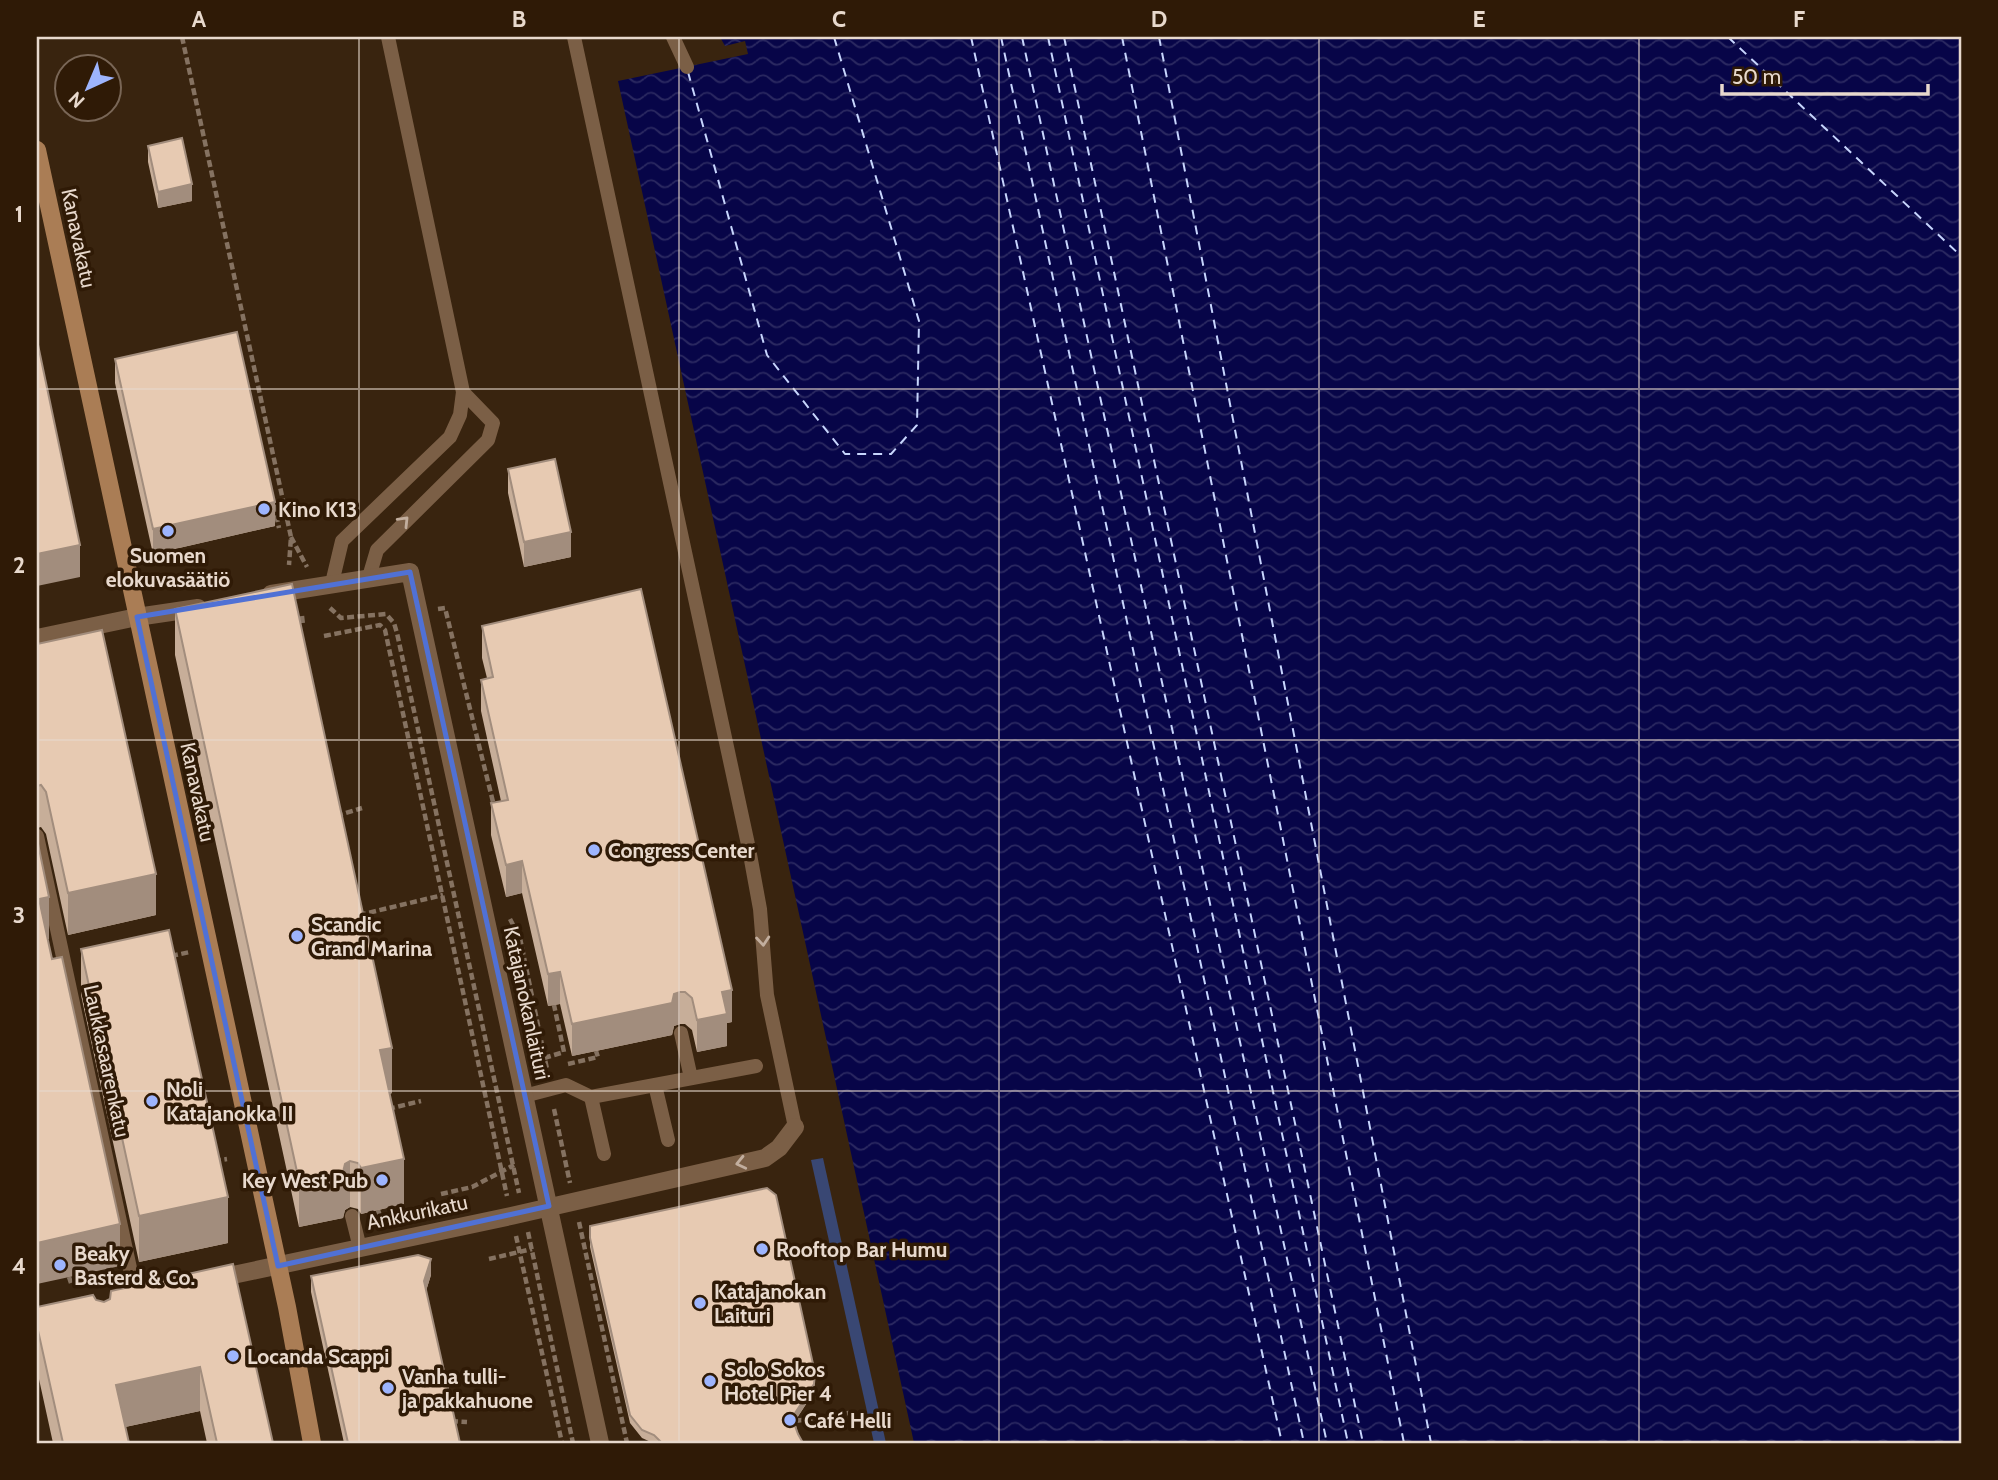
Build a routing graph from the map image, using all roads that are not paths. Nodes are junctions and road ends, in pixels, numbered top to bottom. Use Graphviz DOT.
graph roads {
  1 [pos="388,37"];
  2 [pos="574,37"];
  3 [pos="673,37"];
  4 [pos="687,67"];
  5 [pos="37,150"];
  6 [pos="463,392"];
  7 [pos="369,577"];
  8 [pos="325,585"];
  9 [pos="255,597"];
  10 [pos="219,604"];
  11 [pos="136,617"];
  12 [pos="37,638"];
  13 [pos="37,836"];
  14 [pos="681,1033"];
  15 [pos="756,1066"];
  16 [pos="691,1078"];
  17 [pos="655,1085"];
  18 [pos="524,1096"];
  19 [pos="592,1097"];
  20 [pos="795,1127"];
  21 [pos="667,1140"];
  22 [pos="604,1154"];
  23 [pos="549,1206"];
  24 [pos="352,1216"];
  25 [pos="360,1248"];
  26 [pos="278,1266"];
  27 [pos="202,1282"];
  28 [pos="155,1292"];
  29 [pos="136,1296"];
  30 [pos="117,1300"];
  31 [pos="312,1443"];
  32 [pos="600,1443"];
  1 -- 6 [label="lane"];
  2 -- 20 [label="lane, one-way"];
  3 -- 4 [label="lane"];
  5 -- 11 [label="main road, Kanavakatu"];
  7 -- 6 [label="lane, one-way"];
  6 -- 8 [label="lane"];
  7 -- 8 [label="street"];
  7 -- 18 [label="street, Katajanokanlaituri"];
  8 -- 9 [label="street"];
  10 -- 11 [label="street"];
  11 -- 12 [label="street"];
  11 -- 26 [label="main road, Kanavakatu"];
  13 -- 29 [label="lane, Laukkasaarenkatu"];
  14 -- 16 [label="lane"];
  15 -- 16 [label="lane"];
  16 -- 17 [label="lane"];
  17 -- 19 [label="lane"];
  17 -- 21 [label="lane"];
  18 -- 19 [label="lane"];
  18 -- 23 [label="street, Katajanokanlaituri"];
  19 -- 22 [label="lane"];
  20 -- 23 [label="street, Ankkurikatu, one-way"];
  23 -- 25 [label="street, Ankkurikatu"];
  23 -- 32 [label="street, Katajanokanlaituri"];
  24 -- 25 [label="lane"];
  25 -- 26 [label="street, Ankkurikatu"];
  26 -- 27 [label="street, Ankkurikatu"];
  26 -- 31 [label="main road, Kanavakatu"];
  28 -- 29 [label="street"];
  29 -- 30 [label="street"];
}
